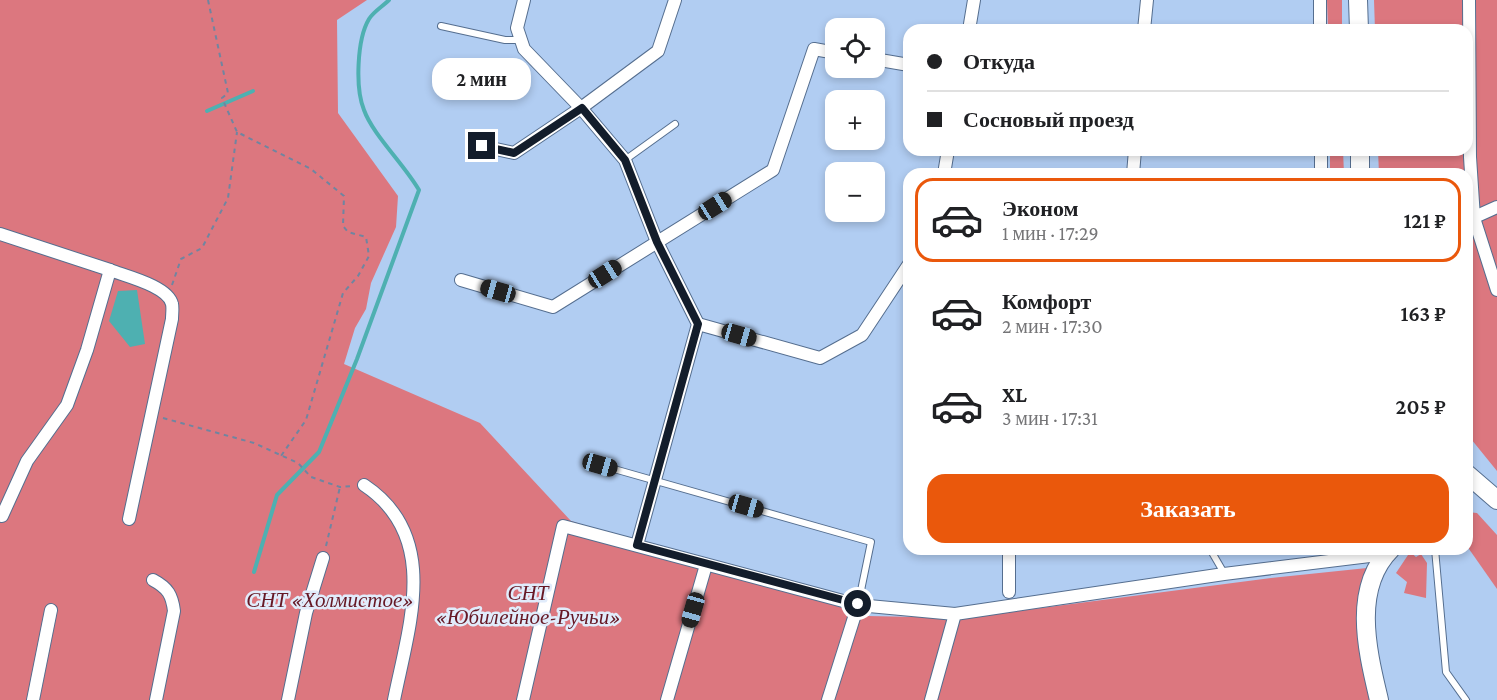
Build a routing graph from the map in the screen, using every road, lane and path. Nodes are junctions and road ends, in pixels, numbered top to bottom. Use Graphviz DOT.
graph roads {
  1 [pos="208,0"];
  2 [pos="524,0"];
  3 [pos="675,0"];
  4 [pos="974,0"];
  5 [pos="1147,0"];
  6 [pos="1320,0"];
  7 [pos="1358,0"];
  8 [pos="1469,0"];
  9 [pos="970,24"];
  10 [pos="1145,24"];
  11 [pos="1320,24"];
  12 [pos="1359,24"];
  13 [pos="1469,24"];
  14 [pos="441,26"];
  15 [pos="520,40"];
  16 [pos="825,51"];
  17 [pos="885,61"];
  18 [pos="903,64"];
  19 [pos="582,108"];
  20 [pos="675,124"];
  21 [pos="237,132"];
  22 [pos="482,146"];
  23 [pos="625,160"];
  24 [pos="1497,207"];
  25 [pos="1473,218"];
  26 [pos="1473,224"];
  27 [pos="0,234"];
  28 [pos="657,242"];
  29 [pos="110,270"];
  30 [pos="903,273"];
  31 [pos="461,280"];
  32 [pos="1497,290"];
  33 [pos="166,294"];
  34 [pos="698,324"];
  35 [pos="152,415"];
  36 [pos="281,456"];
  37 [pos="600,465"];
  38 [pos="1473,479"];
  39 [pos="655,480"];
  40 [pos="364,485"];
  41 [pos="340,487"];
  42 [pos="1497,501"];
  43 [pos="2,516"];
  44 [pos="129,519"];
  45 [pos="637,545"];
  46 [pos="1009,555"];
  47 [pos="1213,555"];
  48 [pos="1366,555"];
  49 [pos="1386,555"];
  50 [pos="1436,555"];
  51 [pos="323,558"];
  52 [pos="706,565"];
  53 [pos="1224,574"];
  54 [pos="153,580"];
  55 [pos="1009,592"];
  56 [pos="858,604"];
  57 [pos="51,610"];
  58 [pos="955,614"];
  59 [pos="33,700"];
  60 [pos="156,700"];
  61 [pos="288,700"];
  62 [pos="394,700"];
  63 [pos="523,700"];
  64 [pos="667,700"];
  65 [pos="828,700"];
  66 [pos="931,700"];
  67 [pos="1379,700"];
  68 [pos="1466,700"];
  1 -- 21 [label="path"];
  2 -- 15 [label="street"];
  3 -- 19 [label="street"];
  4 -- 9 [label="street"];
  5 -- 10 [label="street"];
  6 -- 11 [label="street"];
  7 -- 12 [label="street"];
  8 -- 13 [label="street"];
  14 -- 15 [label="lane"];
  15 -- 19 [label="street"];
  16 -- 28 [label="street"];
  17 -- 18 [label="street"];
  19 -- 22 [label="street"];
  19 -- 23 [label="street"];
  20 -- 23 [label="lane"];
  21 -- 33 [label="path"];
  21 -- 36 [label="path"];
  23 -- 28 [label="street"];
  24 -- 25 [label="street"];
  26 -- 32 [label="street"];
  27 -- 29 [label="street"];
  28 -- 31 [label="street"];
  28 -- 34 [label="street"];
  29 -- 33 [label="street"];
  29 -- 43 [label="street"];
  30 -- 34 [label="street"];
  33 -- 35 [label="street"];
  34 -- 39 [label="street"];
  35 -- 36 [label="path"];
  35 -- 44 [label="street"];
  36 -- 41 [label="path"];
  37 -- 39 [label="lane"];
  38 -- 42 [label="street"];
  39 -- 45 [label="street"];
  39 -- 56 [label="lane"];
  40 -- 41 [label="path"];
  40 -- 62 [label="street"];
  41 -- 51 [label="path"];
  45 -- 52 [label="street"];
  45 -- 63 [label="street"];
  46 -- 55 [label="street"];
  47 -- 53 [label="lane"];
  48 -- 53 [label="street"];
  49 -- 67 [label="street"];
  50 -- 68 [label="lane"];
  51 -- 61 [label="street"];
  52 -- 56 [label="street"];
  52 -- 64 [label="street"];
  53 -- 58 [label="street"];
  54 -- 60 [label="street"];
  56 -- 58 [label="street"];
  56 -- 65 [label="street"];
  57 -- 59 [label="street"];
  58 -- 66 [label="street"];
}
